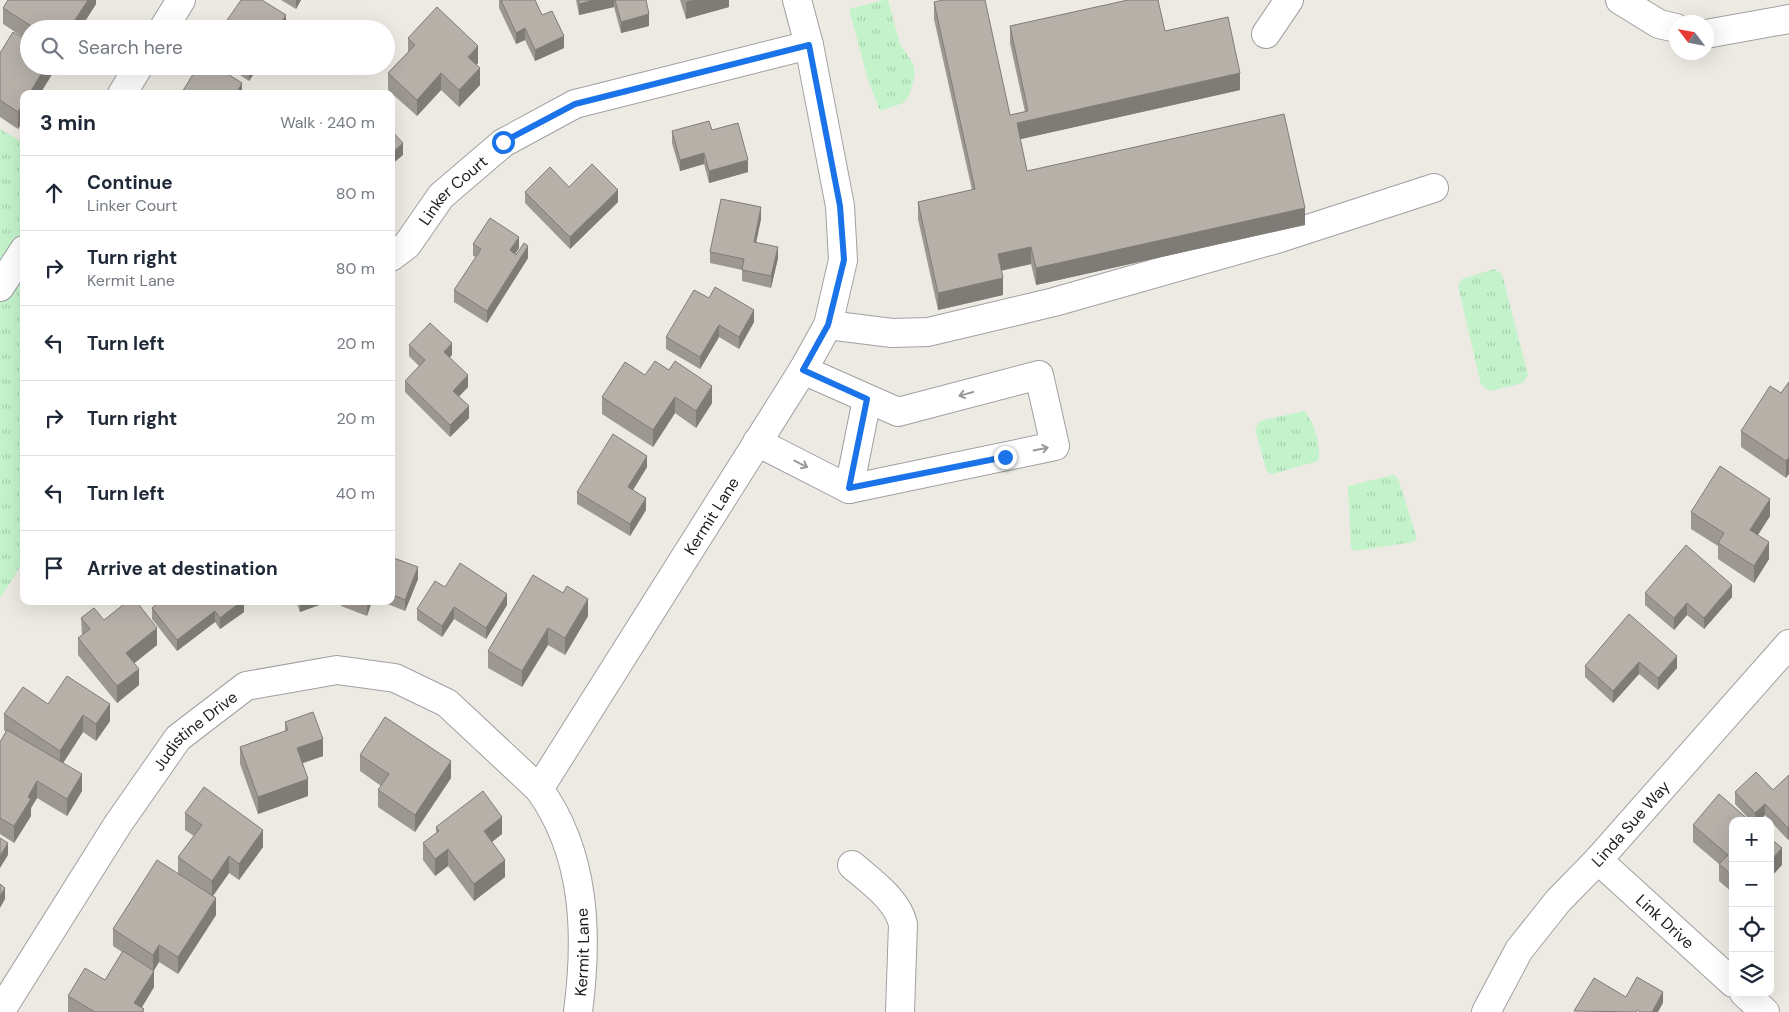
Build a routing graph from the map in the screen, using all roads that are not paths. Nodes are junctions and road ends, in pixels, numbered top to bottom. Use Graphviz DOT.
graph roads {
  1 [pos="181,0"];
  2 [pos="797,0"];
  3 [pos="1289,0"];
  4 [pos="1620,0"];
  5 [pos="169,20"];
  6 [pos="1789,20"];
  7 [pos="1669,26"];
  8 [pos="1714,33"];
  9 [pos="1266,34"];
  10 [pos="809,45"];
  11 [pos="134,75"];
  12 [pos="124,90"];
  13 [pos="1434,188"];
  14 [pos="395,254"];
  15 [pos="20,256"];
  16 [pos="0,287"];
  17 [pos="828,325"];
  18 [pos="803,370"];
  19 [pos="867,399"];
  20 [pos="757,442"];
  21 [pos="849,488"];
  22 [pos="1789,644"];
  23 [pos="539,789"];
  24 [pos="1598,860"];
  25 [pos="852,865"];
  26 [pos="1729,979"];
  27 [pos="1748,997"];
  28 [pos="0,1012"];
  29 [pos="578,1012"];
  30 [pos="900,1012"];
  31 [pos="1486,1012"];
  32 [pos="1765,1012"];
  1 -- 5 [label="street"];
  2 -- 10 [label="street, Kermit Lane"];
  3 -- 9 [label="street"];
  4 -- 7 [label="street"];
  6 -- 8 [label="street"];
  10 -- 14 [label="street, Linker Court"];
  10 -- 17 [label="street, Kermit Lane"];
  11 -- 12 [label="street"];
  13 -- 17 [label="street"];
  15 -- 16 [label="street"];
  17 -- 18 [label="street, Kermit Lane"];
  18 -- 19 [label="street"];
  18 -- 20 [label="street, Kermit Lane"];
  19 -- 21 [label="street"];
  21 -- 19 [label="street, one-way"];
  20 -- 21 [label="street, one-way"];
  20 -- 23 [label="street, Kermit Lane"];
  22 -- 24 [label="street, Linda Sue Way"];
  23 -- 28 [label="street, Judistine Drive"];
  23 -- 29 [label="street, Kermit Lane"];
  24 -- 26 [label="street, Link Drive"];
  24 -- 31 [label="street, Linda Sue Way"];
  25 -- 30 [label="street"];
  27 -- 32 [label="street"];
}
